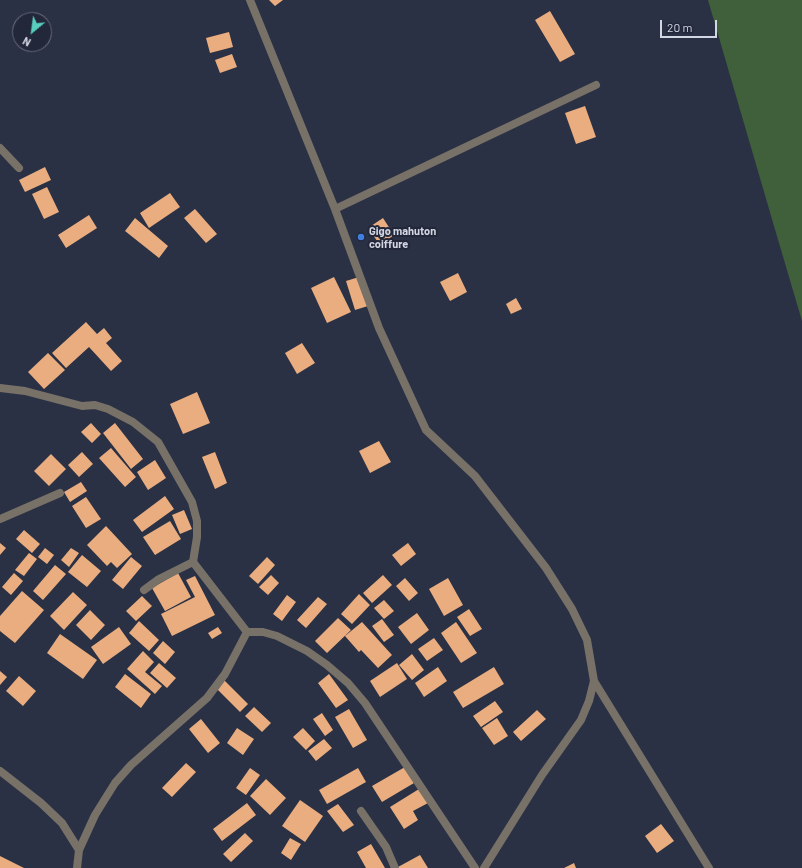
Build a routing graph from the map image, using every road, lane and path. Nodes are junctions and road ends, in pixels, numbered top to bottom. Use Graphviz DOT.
graph roads {
  1 [pos="250,0"];
  2 [pos="596,85"];
  3 [pos="0,148"];
  4 [pos="19,168"];
  5 [pos="335,209"];
  6 [pos="0,388"];
  7 [pos="60,493"];
  8 [pos="0,519"];
  9 [pos="193,562"];
  10 [pos="144,590"];
  11 [pos="247,632"];
  12 [pos="594,681"];
  13 [pos="0,771"];
  14 [pos="361,811"];
  15 [pos="79,850"];
  16 [pos="77,868"];
  17 [pos="395,868"];
  18 [pos="475,868"];
  19 [pos="484,868"];
  20 [pos="709,868"];
  1 -- 5 [label="street"];
  2 -- 5 [label="street"];
  3 -- 4 [label="street"];
  5 -- 12 [label="street"];
  6 -- 9 [label="street"];
  7 -- 8 [label="street"];
  9 -- 10 [label="street"];
  9 -- 11 [label="street"];
  11 -- 15 [label="street"];
  11 -- 18 [label="street"];
  12 -- 19 [label="street"];
  12 -- 20 [label="street"];
  13 -- 15 [label="street"];
  14 -- 17 [label="street"];
  15 -- 16 [label="street"];
}
